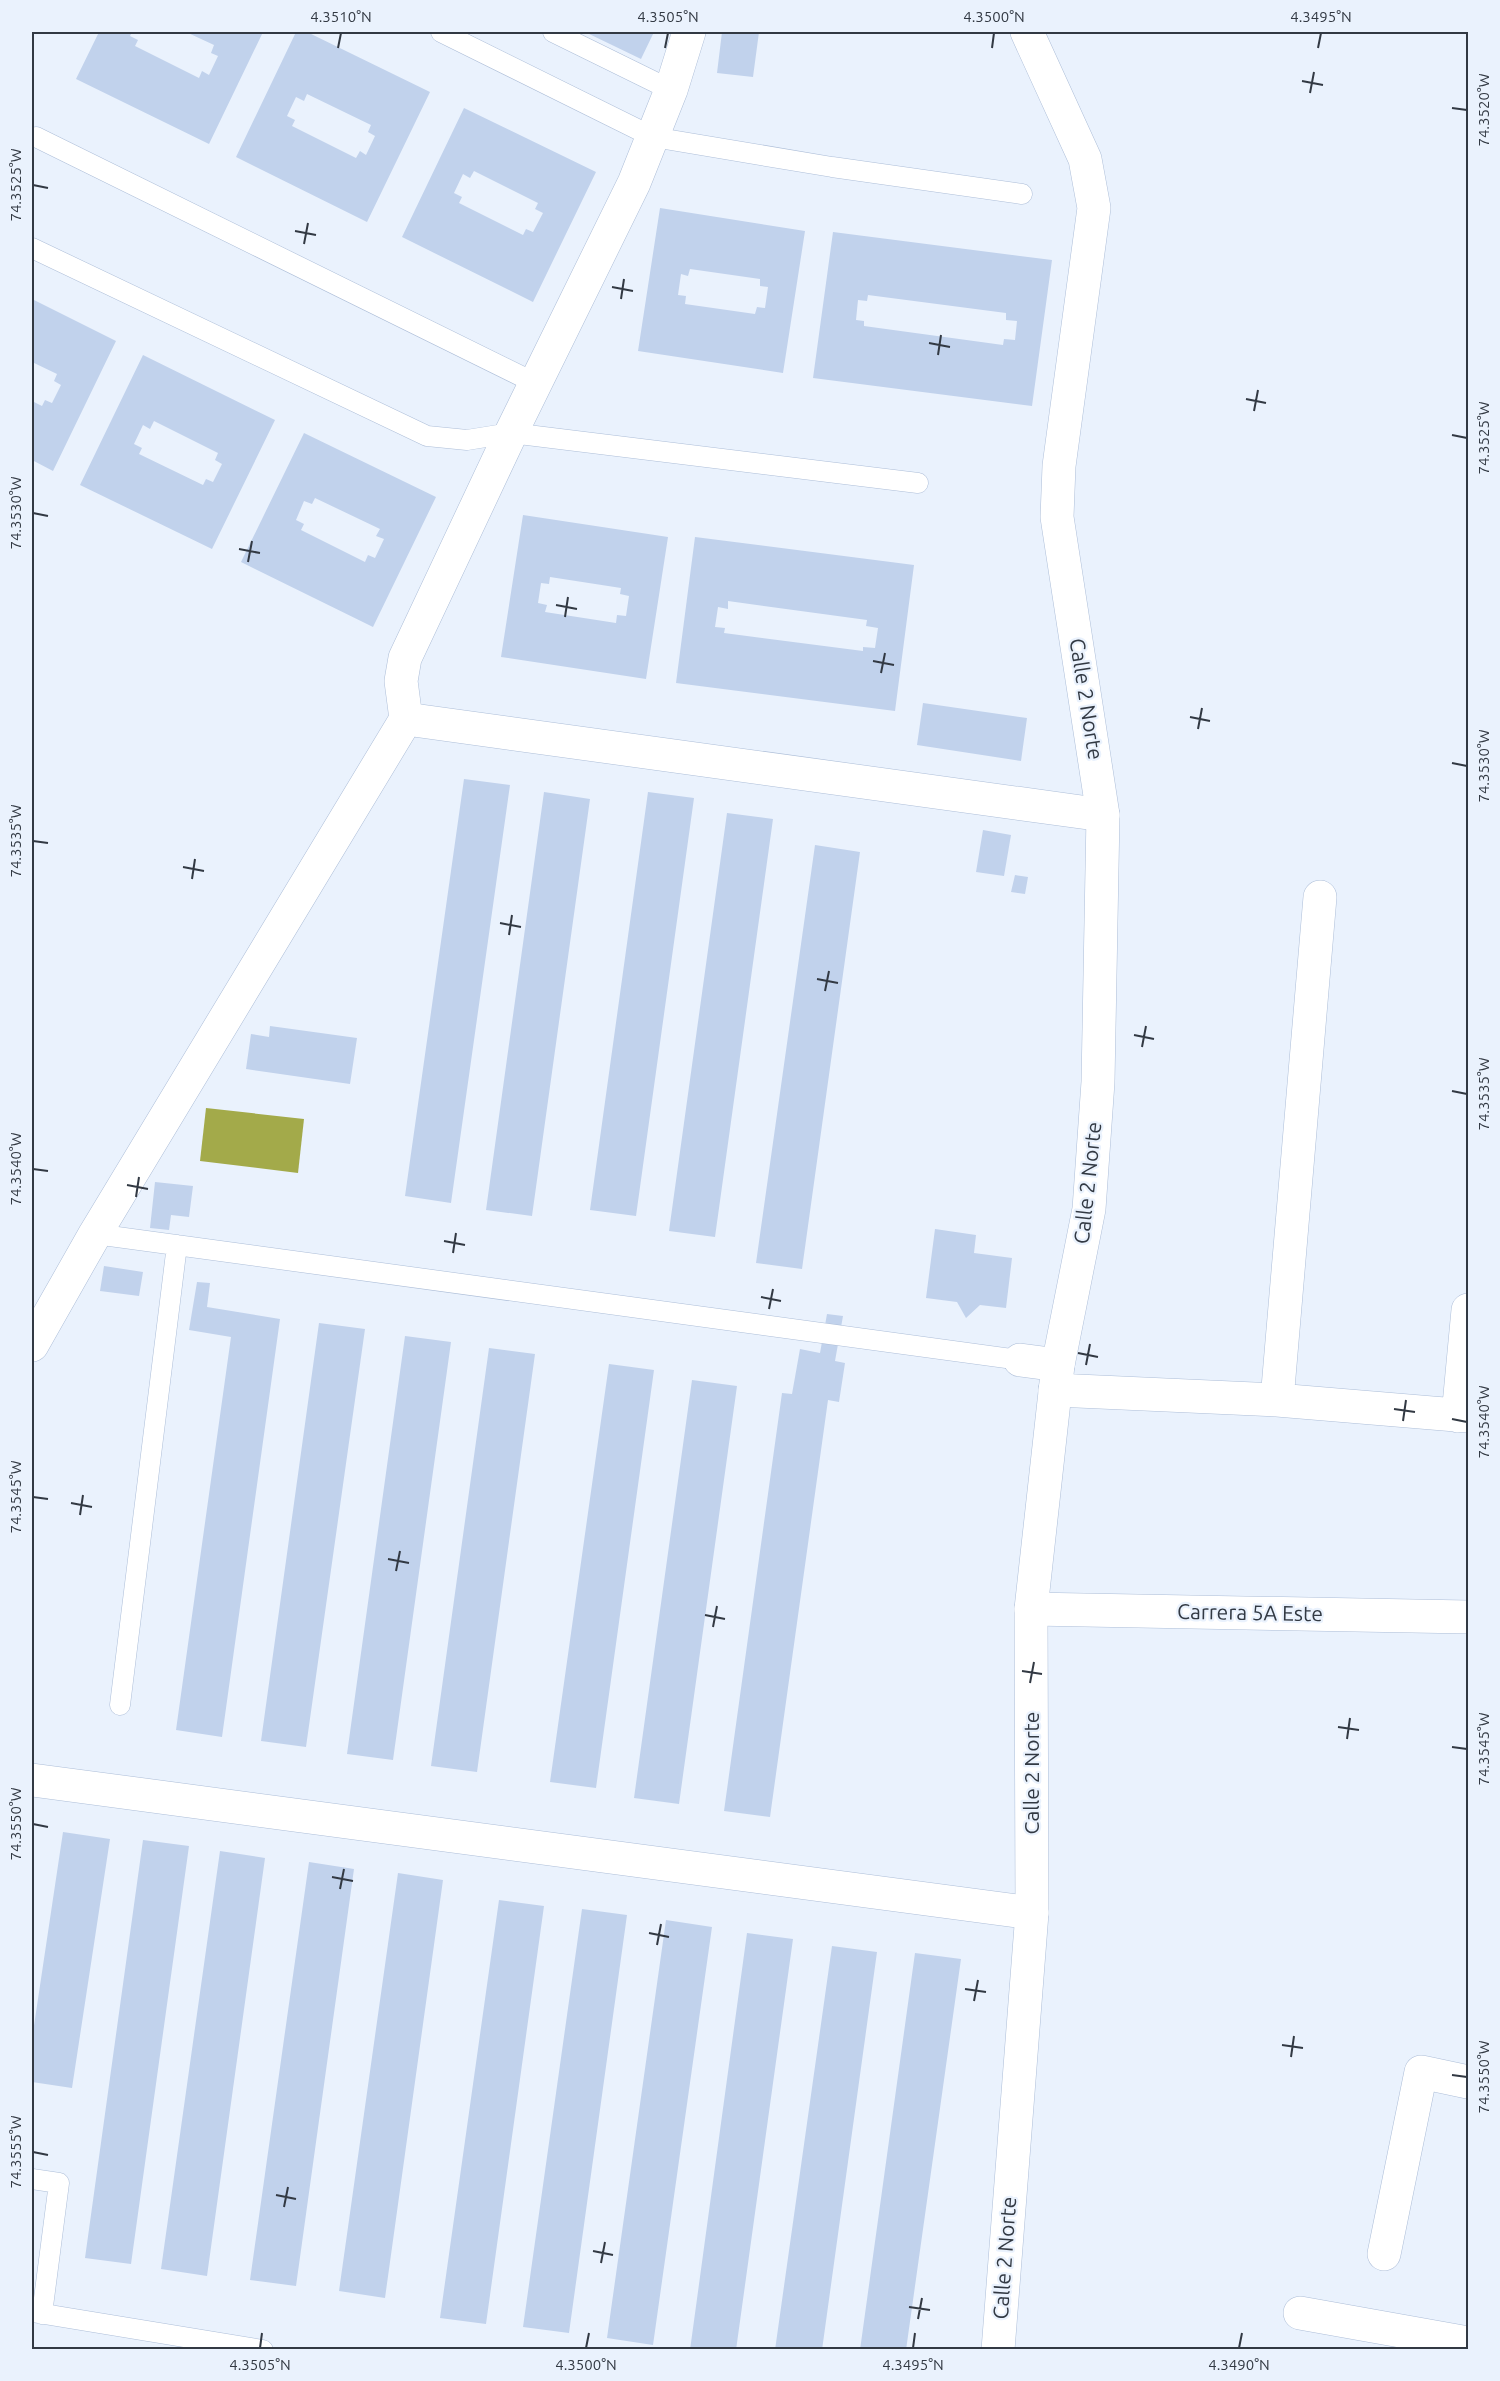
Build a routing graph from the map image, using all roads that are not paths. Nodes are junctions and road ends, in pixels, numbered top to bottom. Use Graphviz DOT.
graph roads {
  1 [pos="441,32"];
  2 [pos="553,32"];
  3 [pos="689,32"];
  4 [pos="1026,32"];
  5 [pos="671,90"];
  6 [pos="36,137"];
  7 [pos="653,137"];
  8 [pos="1022,194"];
  9 [pos="32,248"];
  10 [pos="535,383"];
  11 [pos="511,433"];
  12 [pos="918,483"];
  13 [pos="406,719"];
  14 [pos="1103,815"];
  15 [pos="1320,897"];
  16 [pos="95,1234"];
  17 [pos="177,1245"];
  18 [pos="1468,1310"];
  19 [pos="32,1345"];
  20 [pos="1020,1360"];
  21 [pos="1057,1377"];
  22 [pos="1277,1400"];
  23 [pos="1463,1416"];
  24 [pos="1030,1610"];
  25 [pos="1468,1617"];
  26 [pos="120,1705"];
  27 [pos="32,1780"];
  28 [pos="1032,1913"];
  29 [pos="1468,2082"];
  30 [pos="32,2179"];
  31 [pos="1384,2254"];
  32 [pos="37,2313"];
  33 [pos="1300,2313"];
  34 [pos="1468,2343"];
  35 [pos="263,2349"];
  36 [pos="998,2349"];
  1 -- 7 [label="lane"];
  2 -- 5 [label="lane"];
  3 -- 5 [label="street"];
  4 -- 14 [label="street, Calle 2 Norte"];
  5 -- 7 [label="street"];
  6 -- 10 [label="lane"];
  7 -- 8 [label="lane"];
  7 -- 10 [label="street"];
  9 -- 11 [label="lane"];
  10 -- 11 [label="street"];
  11 -- 12 [label="lane"];
  11 -- 13 [label="street"];
  13 -- 14 [label="street"];
  13 -- 16 [label="street"];
  14 -- 21 [label="street, Calle 2 Norte"];
  15 -- 22 [label="street"];
  16 -- 17 [label="lane"];
  16 -- 19 [label="street"];
  17 -- 20 [label="lane"];
  17 -- 26 [label="lane"];
  18 -- 23 [label="street"];
  20 -- 21 [label="street"];
  21 -- 22 [label="street"];
  21 -- 24 [label="street, Calle 2 Norte"];
  22 -- 23 [label="street"];
  24 -- 25 [label="street, Carrera 5A Este"];
  24 -- 28 [label="street, Calle 2 Norte"];
  27 -- 28 [label="street"];
  28 -- 36 [label="street, Calle 2 Norte"];
  29 -- 31 [label="street"];
  30 -- 32 [label="lane"];
  32 -- 35 [label="lane"];
  33 -- 34 [label="street"];
}
